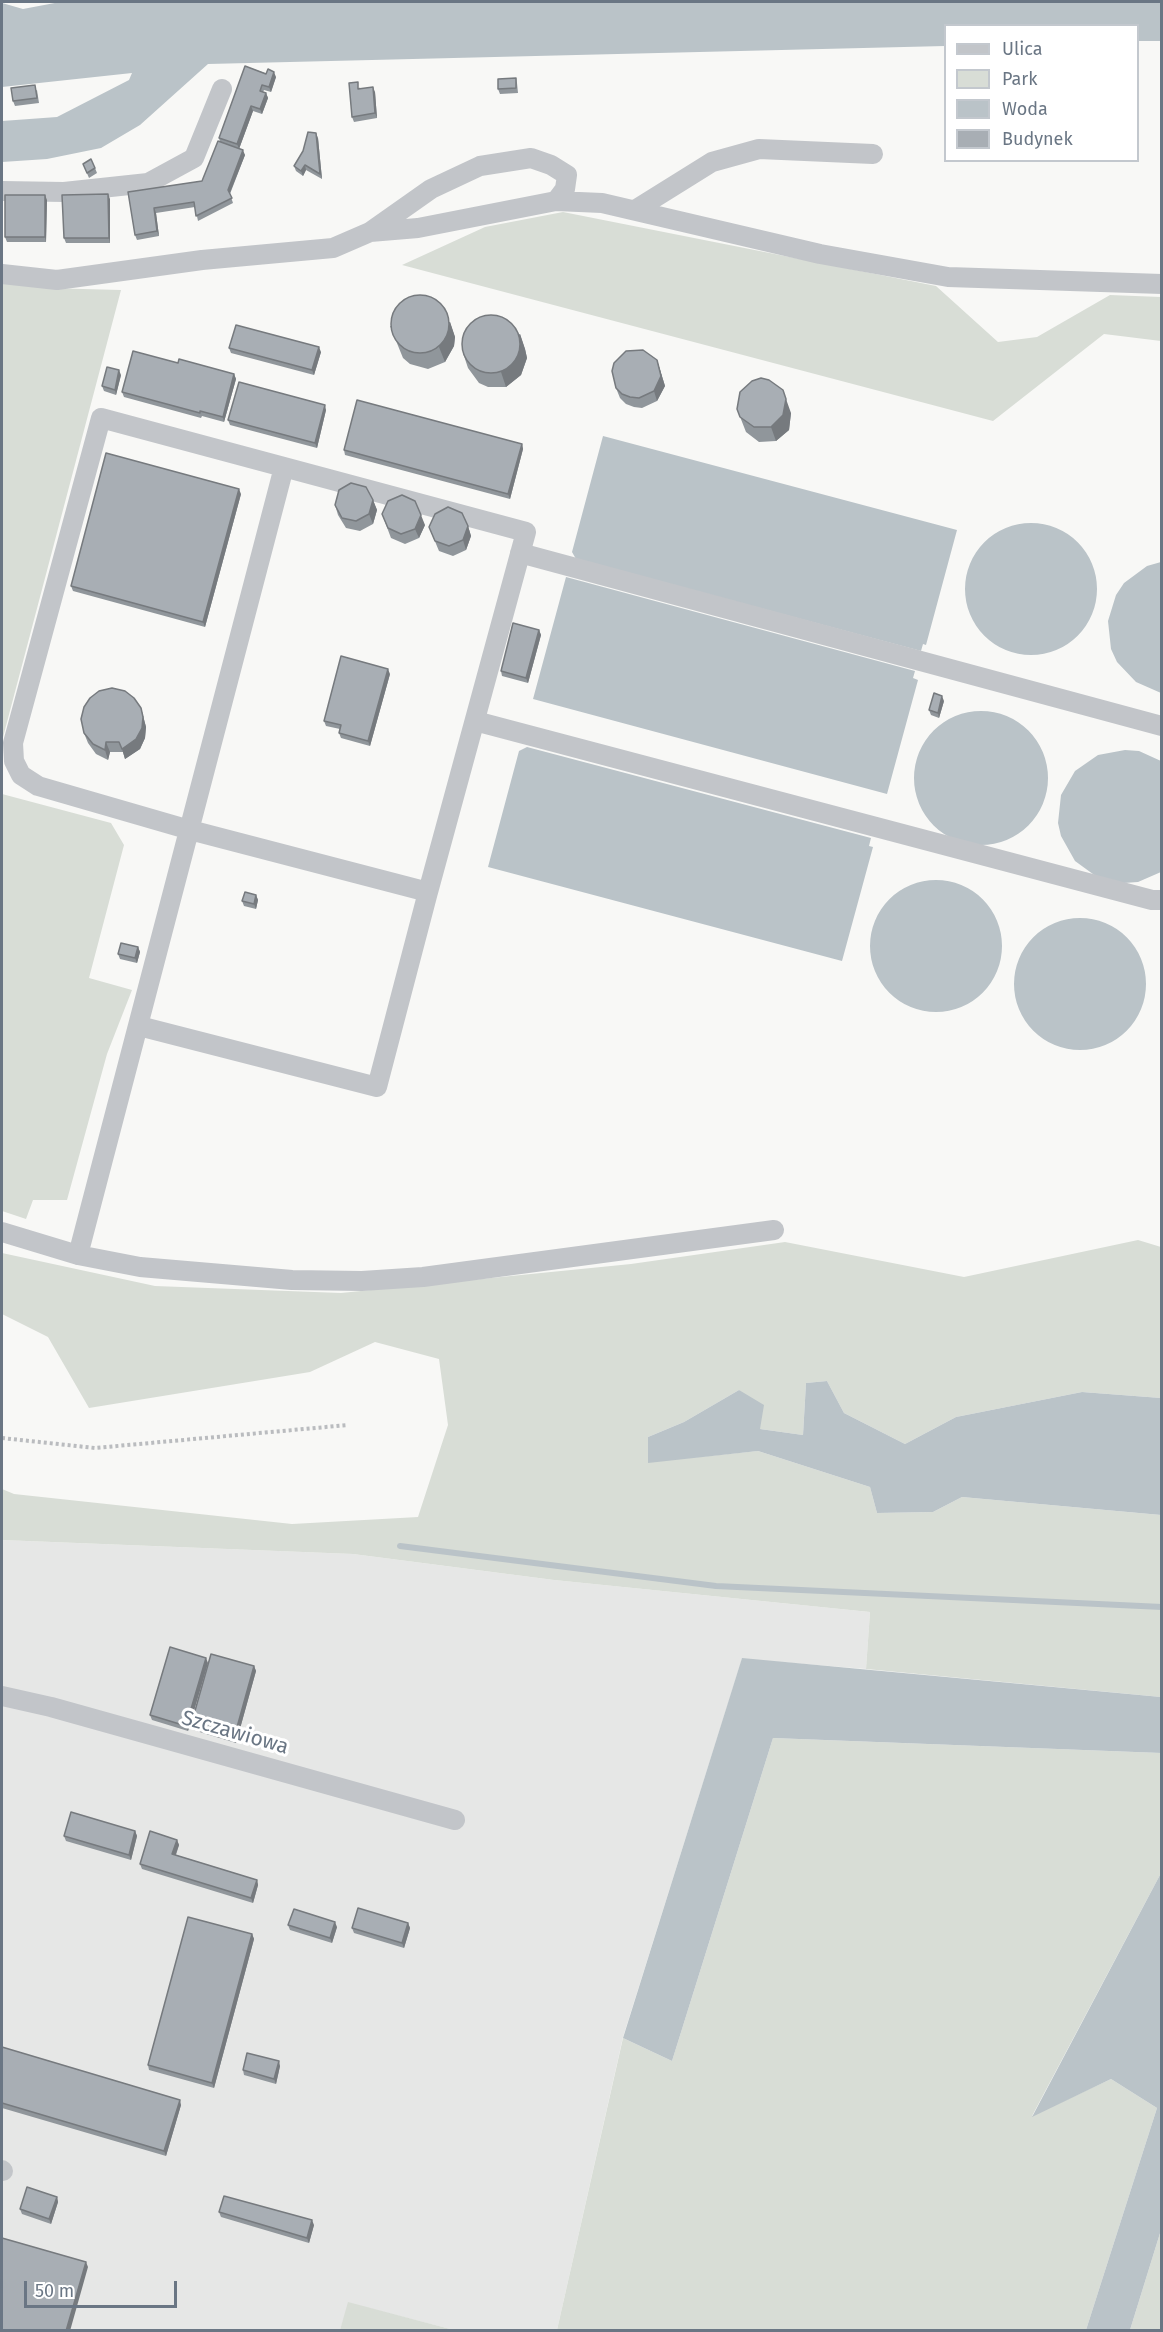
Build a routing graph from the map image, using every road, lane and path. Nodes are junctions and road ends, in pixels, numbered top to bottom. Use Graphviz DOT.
graph roads {
  1 [pos="222,89"];
  2 [pos="873,154"];
  3 [pos="2,191"];
  4 [pos="556,201"];
  5 [pos="635,210"];
  6 [pos="370,232"];
  7 [pos="2,274"];
  8 [pos="1161,284"];
  9 [pos="284,467"];
  10 [pos="520,553"];
  11 [pos="475,721"];
  12 [pos="1161,726"];
  13 [pos="189,830"];
  14 [pos="428,891"];
  15 [pos="1161,900"];
  16 [pos="139,1026"];
  17 [pos="774,1230"];
  18 [pos="2,1232"];
  19 [pos="78,1255"];
  20 [pos="348,1425"];
  21 [pos="2,1438"];
  22 [pos="2,1696"];
  23 [pos="455,1820"];
  1 -- 3 [label="lane"];
  2 -- 5 [label="lane"];
  4 -- 5 [label="lane"];
  4 -- 6 [label="lane"];
  4 -- 6 [label="lane"];
  5 -- 8 [label="lane"];
  6 -- 7 [label="lane"];
  9 -- 10 [label="lane"];
  9 -- 13 [label="lane"];
  9 -- 13 [label="lane"];
  10 -- 11 [label="lane"];
  10 -- 12 [label="lane"];
  11 -- 14 [label="lane"];
  11 -- 15 [label="lane"];
  13 -- 14 [label="lane"];
  13 -- 16 [label="lane"];
  14 -- 16 [label="lane"];
  16 -- 19 [label="lane"];
  17 -- 19 [label="lane"];
  18 -- 19 [label="lane"];
  20 -- 21 [label="path"];
  22 -- 23 [label="lane, Szczawiowa"];
}
